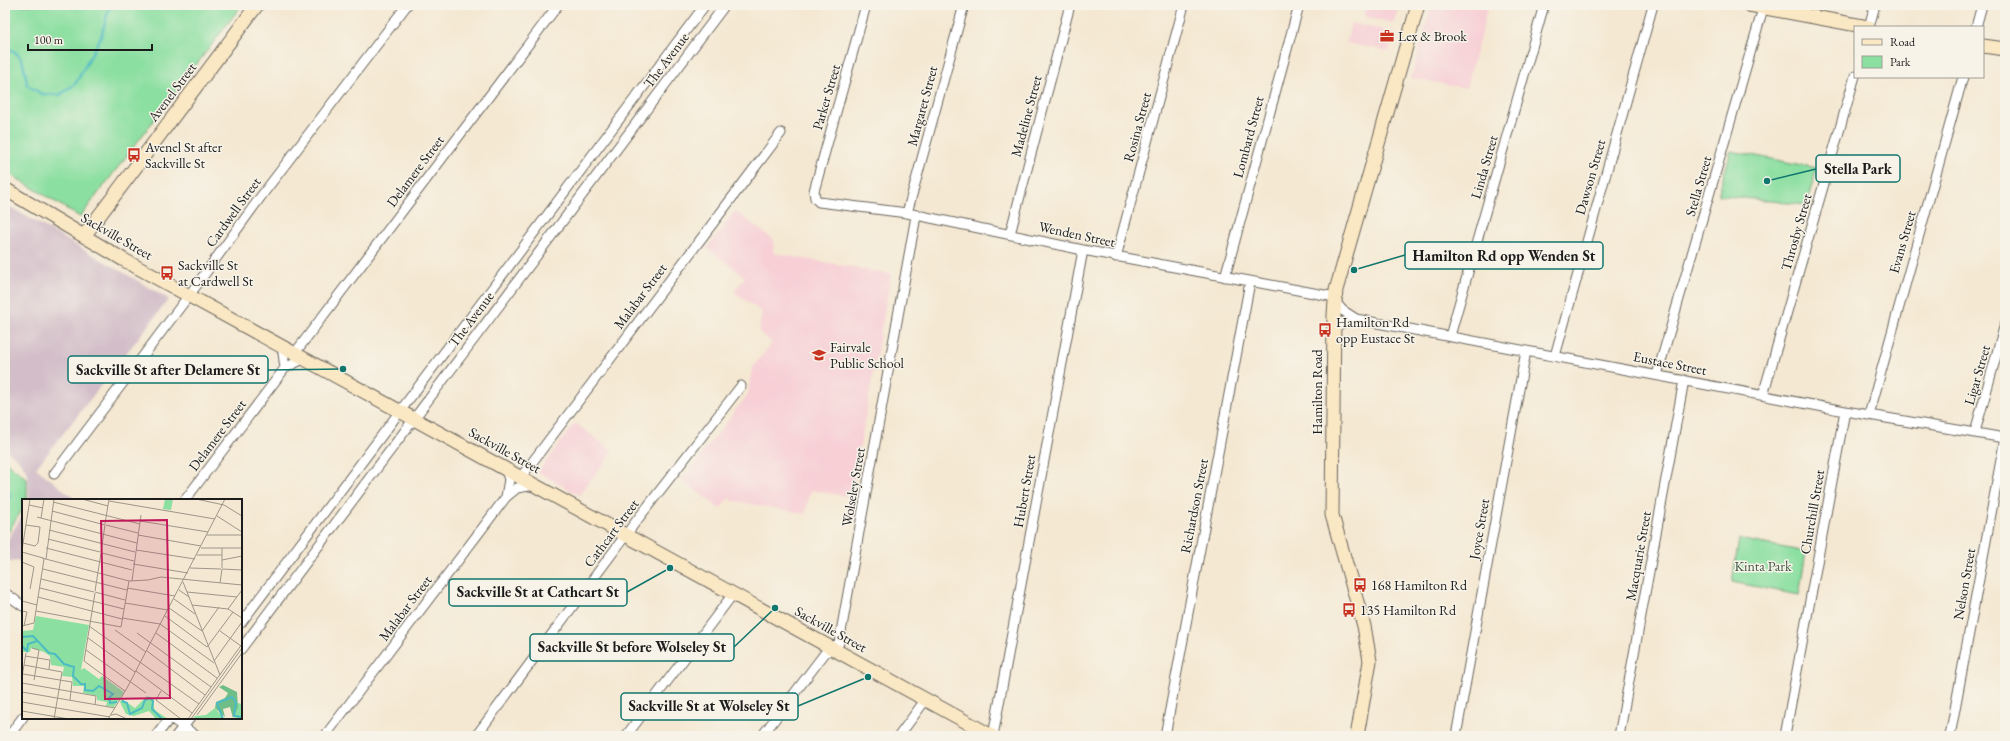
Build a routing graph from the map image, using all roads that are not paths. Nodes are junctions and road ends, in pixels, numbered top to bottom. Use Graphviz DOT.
graph roads {
  1 [pos="257,5"];
  2 [pos="407,5"];
  3 [pos="558,5"];
  4 [pos="705,5"];
  5 [pos="725,5"];
  6 [pos="866,5"];
  7 [pos="964,5"];
  8 [pos="1070,5"];
  9 [pos="1184,5"];
  10 [pos="1299,5"];
  11 [pos="1418,5"];
  12 [pos="1544,5"];
  13 [pos="1653,5"];
  14 [pos="1749,5"];
  15 [pos="1875,5"];
  16 [pos="1982,5"];
  17 [pos="1763,6"];
  18 [pos="1864,26"];
  19 [pos="1869,26"];
  20 [pos="1976,26"];
  21 [pos="1984,46"];
  22 [pos="2005,49"];
  23 [pos="1854,78"];
  24 [pos="1963,78"];
  25 [pos="781,133"];
  26 [pos="5,189"];
  27 [pos="815,198"];
  28 [pos="906,213"];
  29 [pos="916,216"];
  30 [pos="1010,234"];
  31 [pos="84,236"];
  32 [pos="1083,250"];
  33 [pos="1116,256"];
  34 [pos="1225,277"];
  35 [pos="1250,282"];
  36 [pos="189,295"];
  37 [pos="1335,299"];
  38 [pos="1356,319"];
  39 [pos="2005,324"];
  40 [pos="1333,330"];
  41 [pos="1450,336"];
  42 [pos="282,346"];
  43 [pos="1526,351"];
  44 [pos="300,356"];
  45 [pos="1555,356"];
  46 [pos="284,368"];
  47 [pos="1657,375"];
  48 [pos="1684,380"];
  49 [pos="741,386"];
  50 [pos="1763,395"];
  51 [pos="401,411"];
  52 [pos="1845,411"];
  53 [pos="1869,415"];
  54 [pos="414,418"];
  55 [pos="1975,432"];
  56 [pos="2005,438"];
  57 [pos="505,468"];
  58 [pos="54,474"];
  59 [pos="521,477"];
  60 [pos="536,485"];
  61 [pos="506,496"];
  62 [pos="187,499"];
  63 [pos="627,535"];
  64 [pos="5,593"];
  65 [pos="733,594"];
  66 [pos="22,605"];
  67 [pos="242,622"];
  68 [pos="833,648"];
  69 [pos="242,649"];
  70 [pos="926,699"];
  71 [pos="22,718"];
  72 [pos="169,719"];
  73 [pos="171,719"];
  74 [pos="189,719"];
  75 [pos="183,727"];
  76 [pos="9,736"];
  77 [pos="156,736"];
  78 [pos="176,736"];
  79 [pos="196,736"];
  80 [pos="325,736"];
  81 [pos="476,736"];
  82 [pos="626,736"];
  83 [pos="762,736"];
  84 [pos="899,736"];
  85 [pos="993,736"];
  86 [pos="1165,736"];
  87 [pos="1357,736"];
  88 [pos="1456,736"];
  89 [pos="1619,736"];
  90 [pos="1785,736"];
  91 [pos="1950,736"];
  1 -- 31 [label="main road, Avenel Street"];
  2 -- 36 [label="street, Cardwell Street"];
  3 -- 44 [label="street, Delamere Street"];
  4 -- 51 [label="street, The Avenue"];
  5 -- 54 [label="street, The Avenue"];
  6 -- 27 [label="street, Parker Street"];
  7 -- 28 [label="street, Margaret Street"];
  8 -- 30 [label="street, Madeline Street"];
  9 -- 33 [label="street, Rosina Street"];
  10 -- 34 [label="street, Lombard Street"];
  11 -- 37 [label="main road, Hamilton Road"];
  12 -- 41 [label="street, Linda Street"];
  13 -- 45 [label="street, Dawson Street"];
  14 -- 17 [label="main road"];
  15 -- 19 [label="street"];
  16 -- 20 [label="street"];
  17 -- 18 [label="main road"];
  17 -- 47 [label="street, Stella Street"];
  21 -- 22 [label="main road"];
  23 -- 50 [label="street, Throsby Street"];
  24 -- 53 [label="street, Evans Street"];
  25 -- 59 [label="street, Malabar Street"];
  26 -- 31 [label="main road, Sackville Street"];
  27 -- 28 [label="street, Wenden Street"];
  28 -- 29 [label="street, Wenden Street"];
  29 -- 30 [label="street, Wenden Street"];
  29 -- 68 [label="street, Wolseley Street"];
  30 -- 32 [label="street, Wenden Street"];
  31 -- 36 [label="main road, Sackville Street"];
  32 -- 33 [label="street, Wenden Street"];
  32 -- 85 [label="street, Hubert Street"];
  33 -- 34 [label="street, Wenden Street"];
  34 -- 35 [label="street, Wenden Street"];
  35 -- 37 [label="street, Wenden Street"];
  35 -- 86 [label="street, Richardson Street"];
  36 -- 42 [label="main road, Sackville Street"];
  36 -- 58 [label="street, Cardwell Street"];
  37 -- 38 [label="street"];
  37 -- 40 [label="main road, Hamilton Road"];
  38 -- 40 [label="street"];
  38 -- 41 [label="street, Eustace Street"];
  39 -- 55 [label="street, Ligar Street"];
  40 -- 87 [label="main road, Hamilton Road"];
  41 -- 43 [label="street, Eustace Street"];
  42 -- 44 [label="main road, Sackville Street"];
  42 -- 46 [label="street"];
  43 -- 45 [label="street, Eustace Street"];
  43 -- 88 [label="street, Joyce Street"];
  44 -- 46 [label="street, Delamere Street"];
  44 -- 51 [label="main road, Sackville Street"];
  45 -- 47 [label="street, Eustace Street"];
  46 -- 62 [label="street, Delamere Street"];
  47 -- 48 [label="street, Eustace Street"];
  48 -- 50 [label="street, Eustace Street"];
  48 -- 89 [label="street, Macquarie Street"];
  49 -- 63 [label="street, Cathcart Street"];
  50 -- 52 [label="street, Eustace Street"];
  51 -- 54 [label="main road, Sackville Street"];
  51 -- 67 [label="street, The Avenue"];
  52 -- 53 [label="street, Eustace Street"];
  52 -- 90 [label="street, Churchill Street"];
  53 -- 55 [label="street, Eustace Street"];
  54 -- 57 [label="main road, Sackville Street"];
  54 -- 69 [label="street, The Avenue"];
  55 -- 56 [label="street, Eustace Street"];
  56 -- 91 [label="street, Nelson Street"];
  57 -- 59 [label="main road, Sackville Street"];
  57 -- 61 [label="street"];
  59 -- 60 [label="main road, Sackville Street"];
  60 -- 61 [label="street, Malabar Street"];
  60 -- 63 [label="main road, Sackville Street"];
  61 -- 80 [label="street, Malabar Street"];
  63 -- 65 [label="main road, Sackville Street"];
  63 -- 81 [label="street, Cathcart Street"];
  64 -- 66 [label="street"];
  65 -- 68 [label="main road, Sackville Street"];
  65 -- 82 [label="street"];
  68 -- 70 [label="main road, Sackville Street"];
  68 -- 83 [label="street, Wolseley Street"];
  70 -- 84 [label="street"];
  70 -- 85 [label="main road, Sackville Street"];
  71 -- 76 [label="street"];
  72 -- 77 [label="street"];
  73 -- 75 [label="street"];
  74 -- 75 [label="street"];
  75 -- 78 [label="street"];
  75 -- 79 [label="street"];
}
